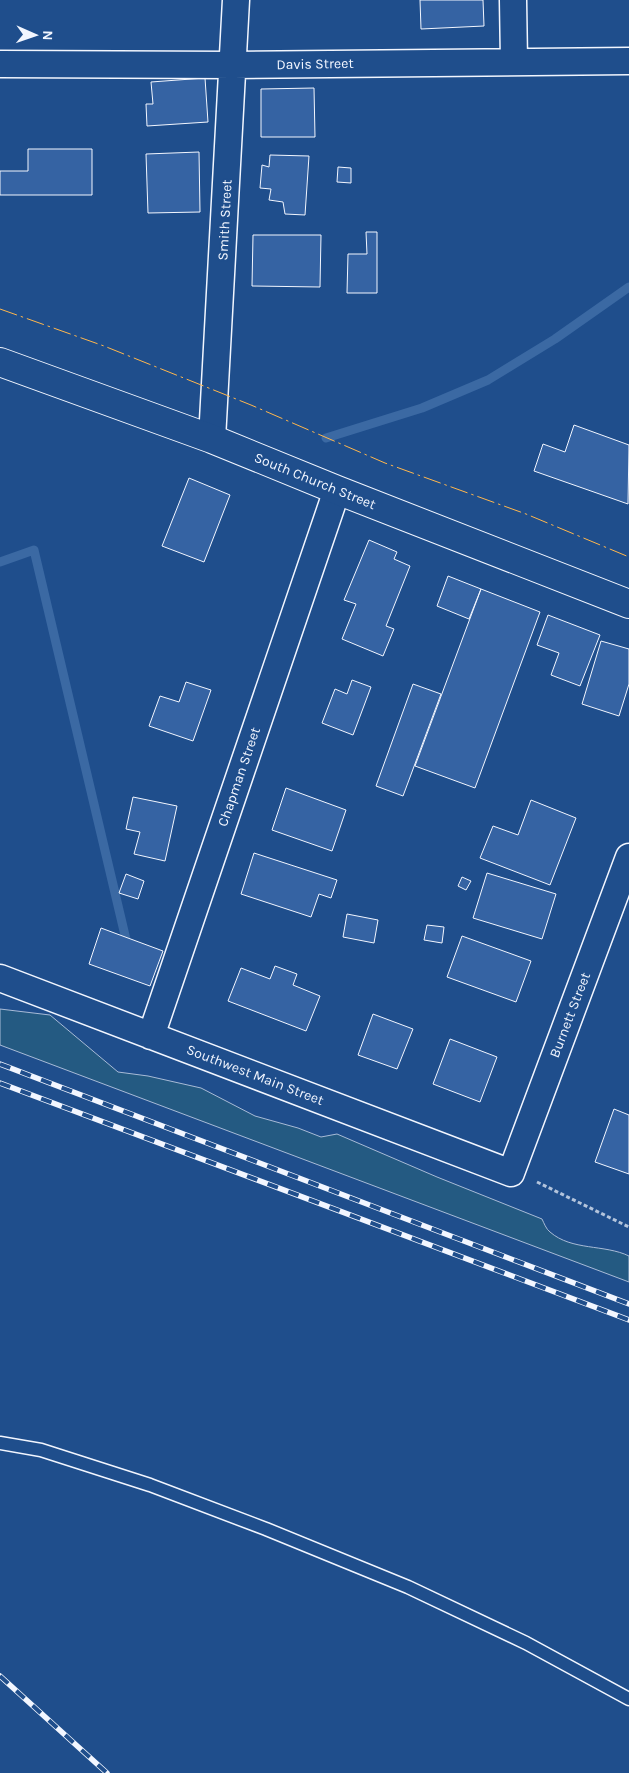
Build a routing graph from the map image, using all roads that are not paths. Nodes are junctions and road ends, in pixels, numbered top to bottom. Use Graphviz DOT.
graph roads {
  1 [pos="236,0"];
  2 [pos="513,0"];
  3 [pos="629,60"];
  4 [pos="514,61"];
  5 [pos="0,64"];
  6 [pos="234,64"];
  7 [pos="0,362"];
  8 [pos="212,439"];
  9 [pos="337,490"];
  10 [pos="629,604"];
  11 [pos="629,857"];
  12 [pos="0,978"];
  13 [pos="151,1036"];
  14 [pos="511,1173"];
  15 [pos="0,1443"];
  16 [pos="629,1699"];
  1 -- 6 [label="street, Smith Street"];
  2 -- 4 [label="street"];
  3 -- 4 [label="street, Davis Street"];
  4 -- 6 [label="street, Davis Street"];
  5 -- 6 [label="street, Davis Street"];
  6 -- 8 [label="street, Smith Street"];
  7 -- 8 [label="main road, South Church Street"];
  8 -- 9 [label="main road, South Church Street"];
  9 -- 10 [label="main road, South Church Street"];
  9 -- 13 [label="street, Chapman Street"];
  11 -- 14 [label="street, Burnett Street"];
  12 -- 13 [label="street, Southwest Main Street"];
  13 -- 14 [label="street, Southwest Main Street"];
  15 -- 16 [label="lane"];
}
